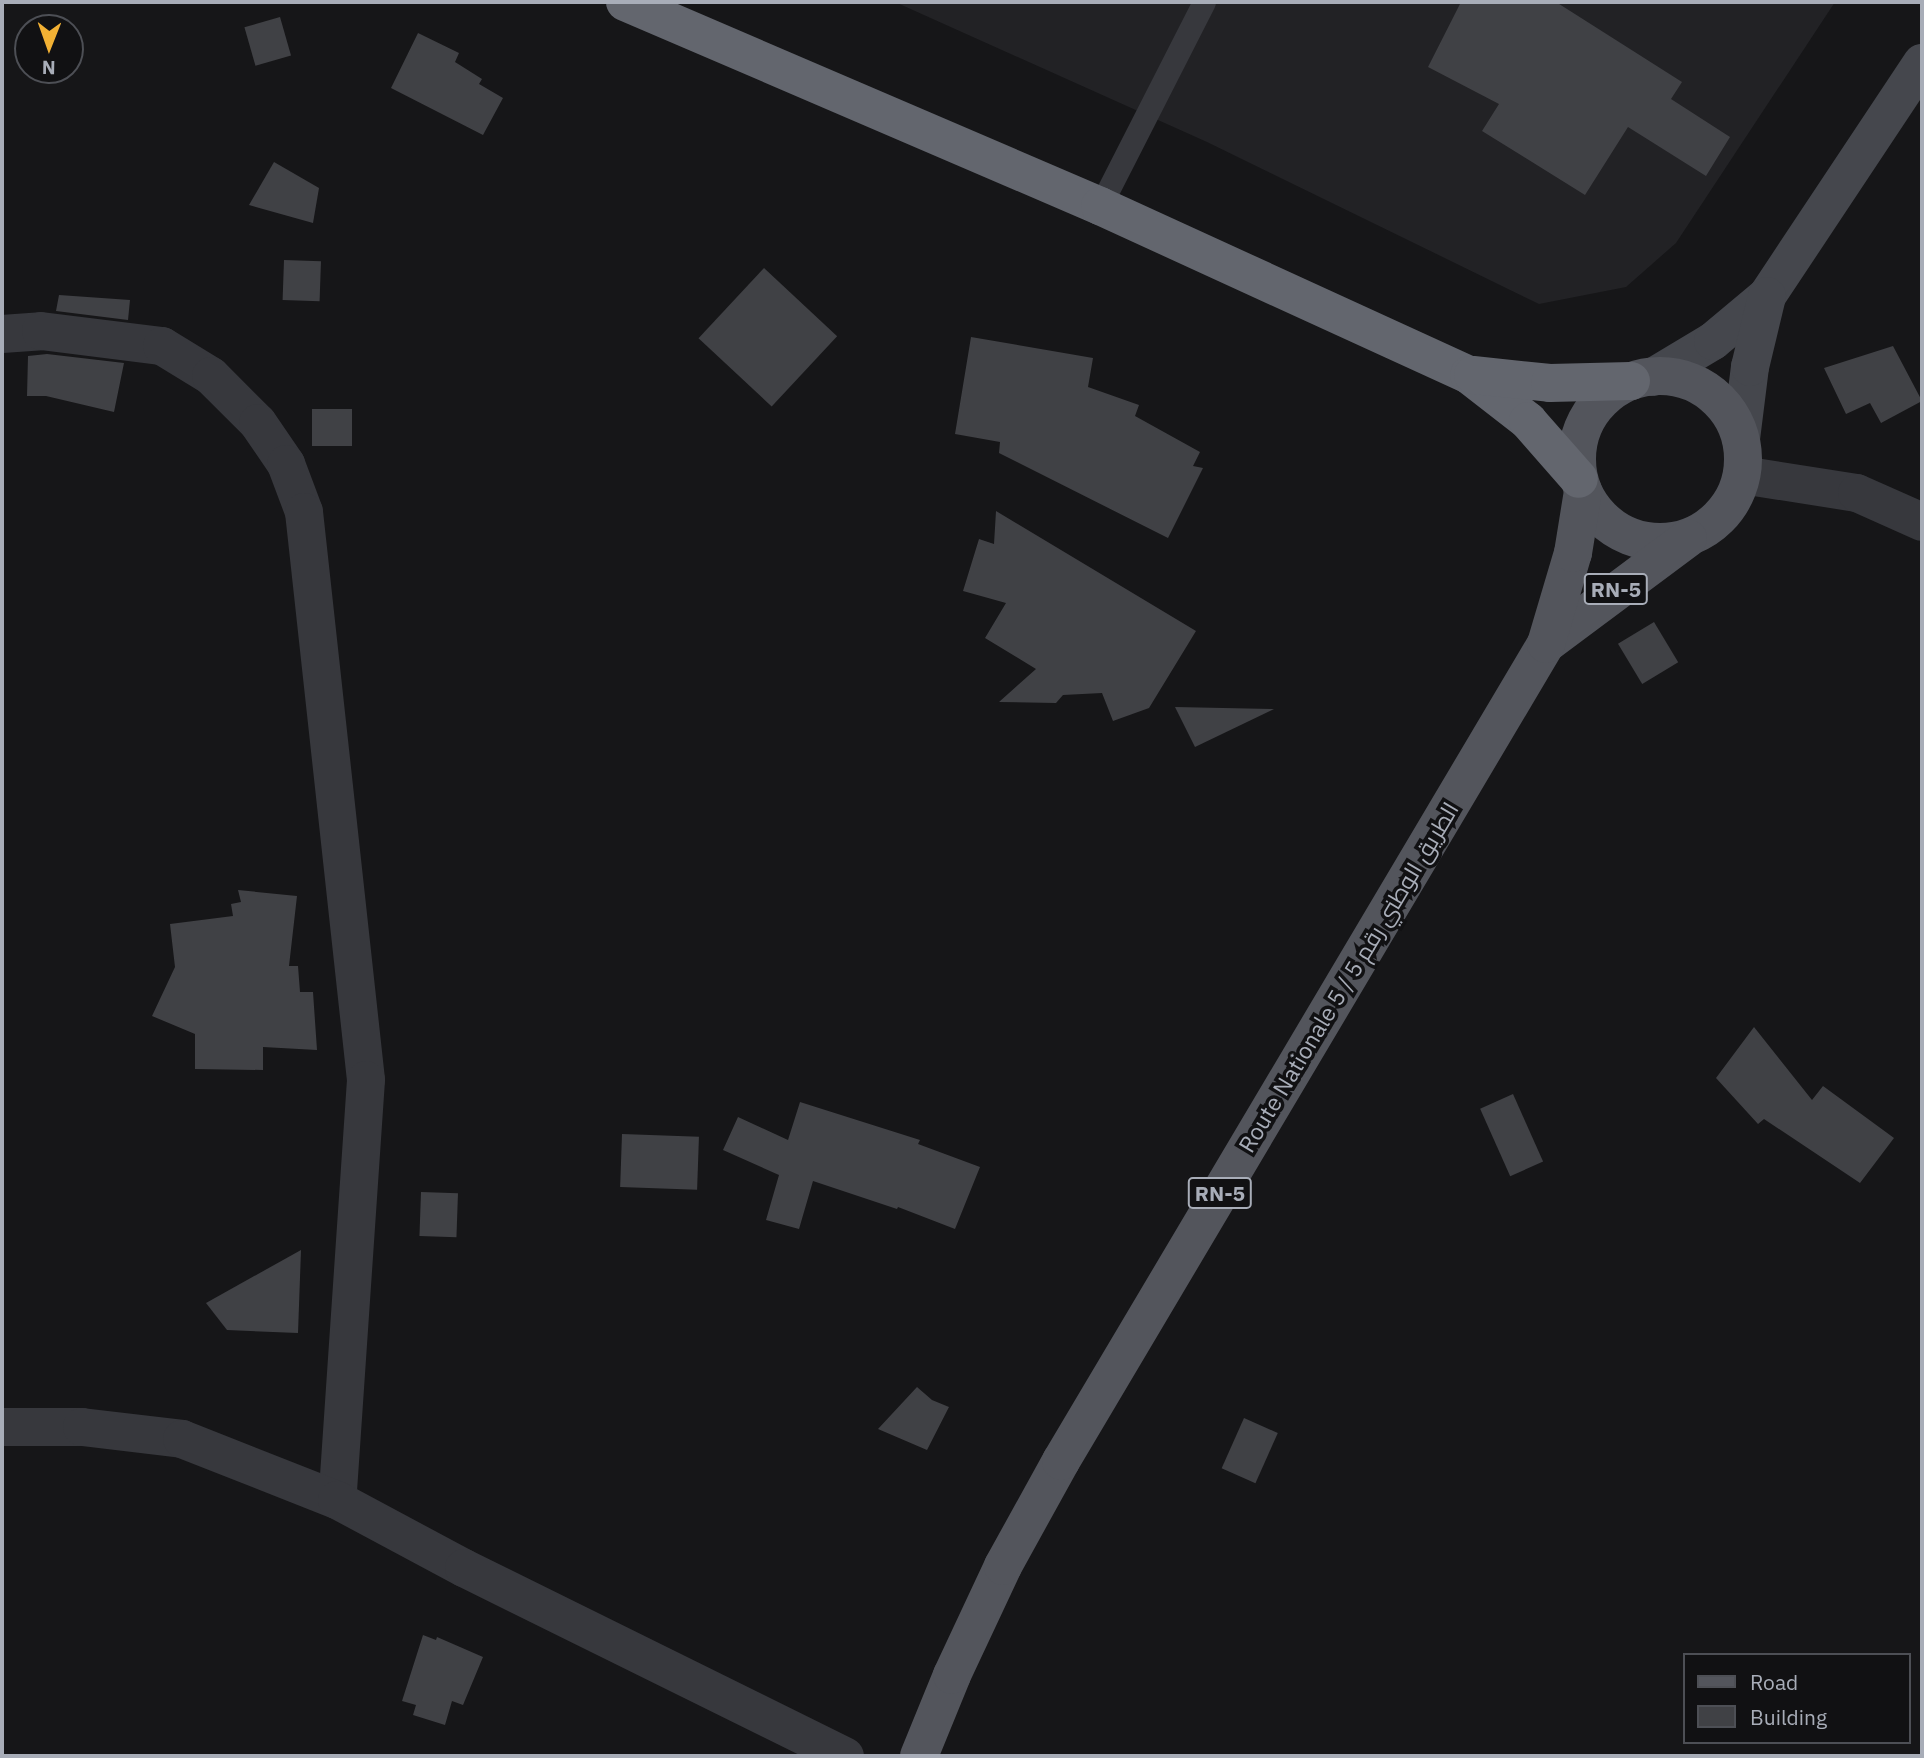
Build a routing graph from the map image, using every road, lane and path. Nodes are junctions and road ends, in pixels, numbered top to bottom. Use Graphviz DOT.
graph roads {
  1 [pos="625,2"];
  2 [pos="1204,2"];
  3 [pos="1922,63"];
  4 [pos="1100,206"];
  5 [pos="1767,296"];
  6 [pos="2,334"];
  7 [pos="1469,375"];
  8 [pos="1642,379"];
  9 [pos="1741,457"];
  10 [pos="1581,485"];
  11 [pos="1922,522"];
  12 [pos="1688,538"];
  13 [pos="1546,644"];
  14 [pos="2,1427"];
  15 [pos="337,1500"];
  16 [pos="845,1756"];
  17 [pos="919,1756"];
  1 -- 4 [label="highway"];
  2 -- 4 [label="lane"];
  3 -- 5 [label="main road"];
  4 -- 7 [label="highway"];
  5 -- 8 [label="main road"];
  5 -- 9 [label="main road"];
  6 -- 15 [label="street"];
  7 -- 8 [label="highway"];
  7 -- 10 [label="highway"];
  8 -- 9 [label="main road"];
  8 -- 10 [label="main road"];
  9 -- 11 [label="street"];
  9 -- 12 [label="main road"];
  10 -- 12 [label="main road"];
  10 -- 13 [label="main road, RN-5"];
  12 -- 13 [label="main road, RN-5"];
  13 -- 17 [label="main road, Route Nationale 5 / الطريق الوطني رقم 5 / RN-5"];
  14 -- 15 [label="street"];
  15 -- 16 [label="street"];
}
